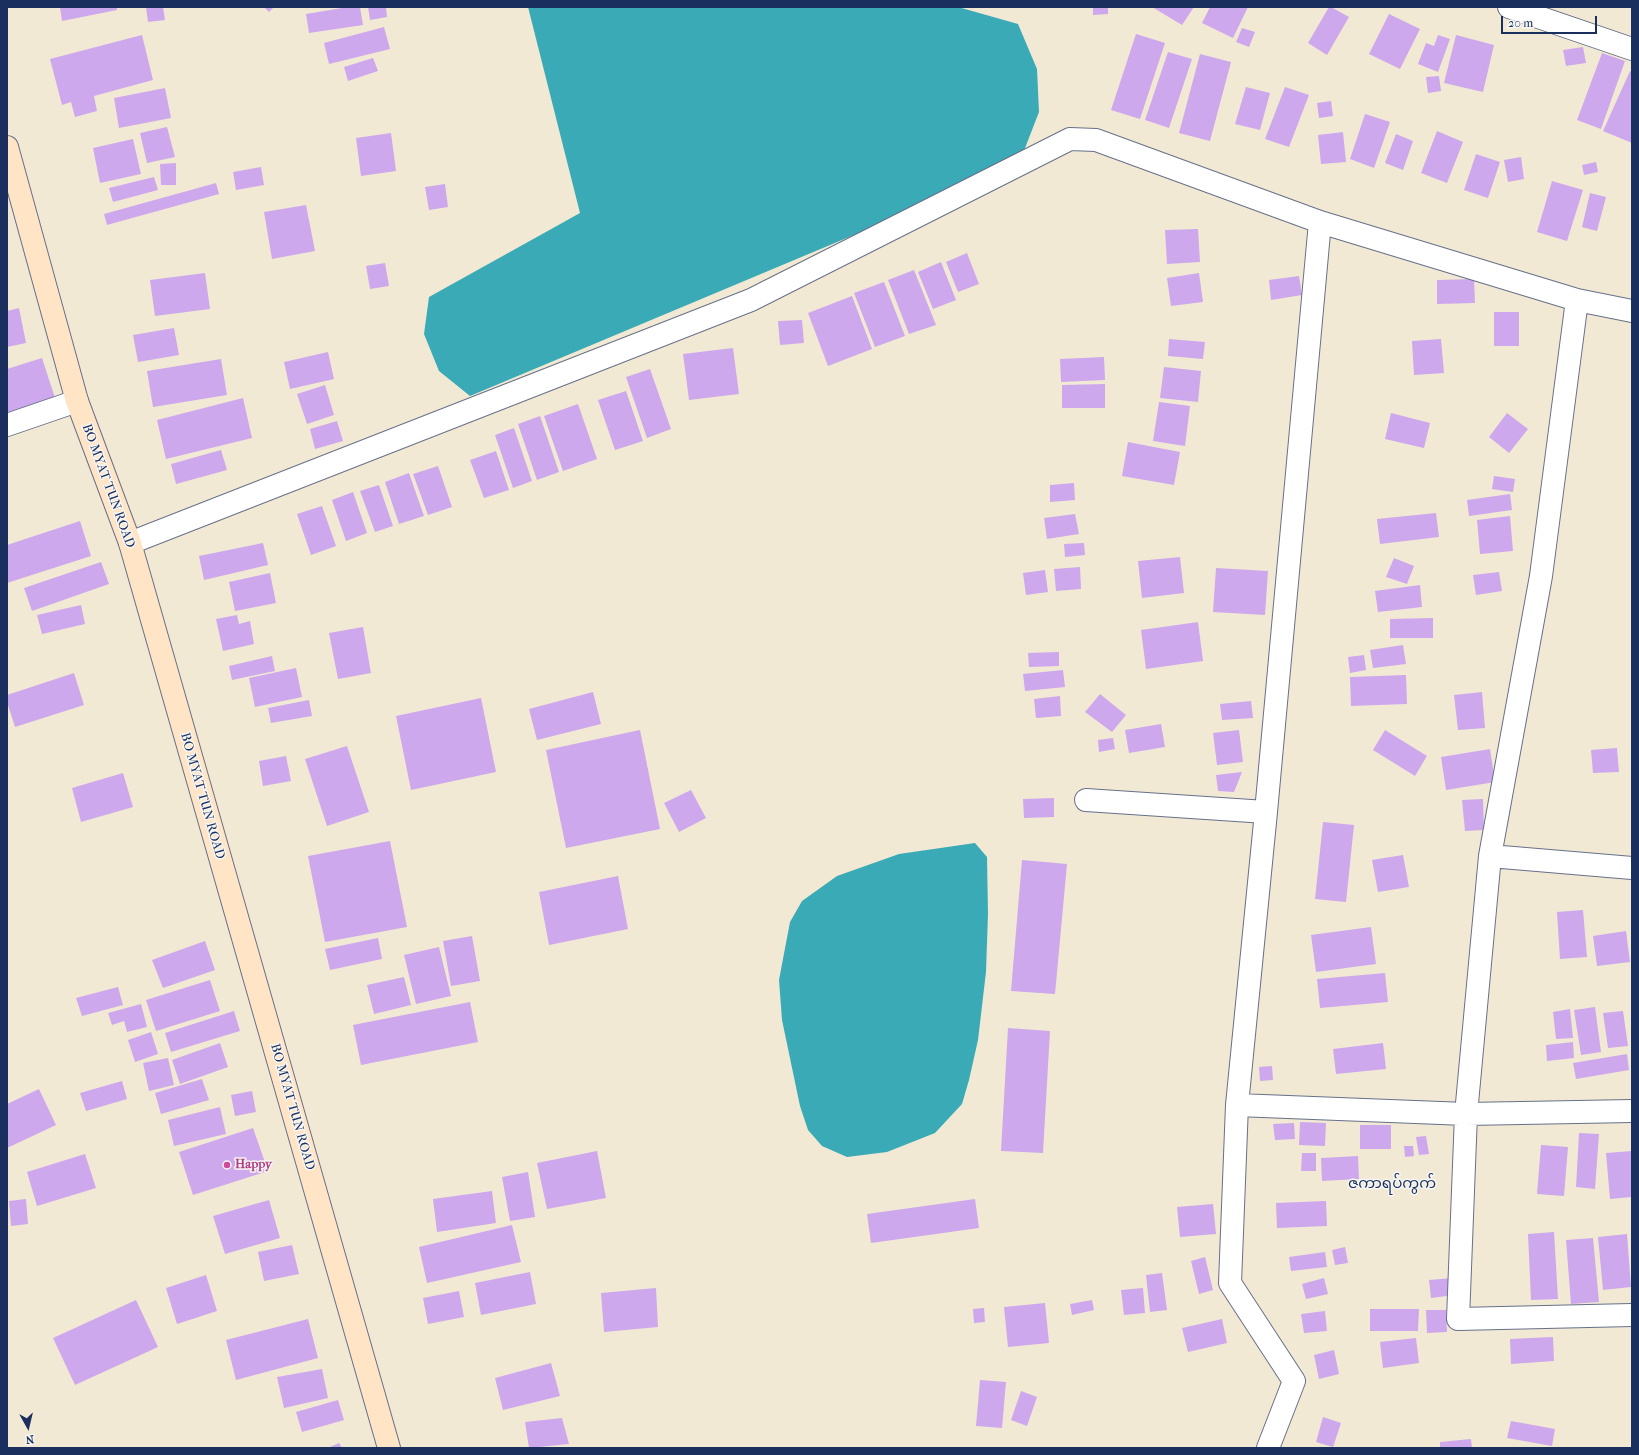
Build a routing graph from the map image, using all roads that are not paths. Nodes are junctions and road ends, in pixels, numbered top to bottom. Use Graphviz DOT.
graph roads {
  1 [pos="1509,7"];
  2 [pos="1632,49"];
  3 [pos="9,158"];
  4 [pos="1320,222"];
  5 [pos="1577,300"];
  6 [pos="1632,311"];
  7 [pos="77,401"];
  8 [pos="7,425"];
  9 [pos="130,544"];
  10 [pos="1086,800"];
  11 [pos="1266,812"];
  12 [pos="1490,856"];
  13 [pos="1632,868"];
  14 [pos="1237,1105"];
  15 [pos="1632,1111"];
  16 [pos="1466,1114"];
  17 [pos="1632,1315"];
  18 [pos="389,1448"];
  19 [pos="1268,1448"];
  1 -- 2 [label="street"];
  3 -- 7 [label="main road, BO MYAT TUN ROAD"];
  4 -- 5 [label="street"];
  4 -- 9 [label="street"];
  4 -- 11 [label="street"];
  5 -- 6 [label="street"];
  5 -- 12 [label="street"];
  7 -- 8 [label="street"];
  7 -- 9 [label="main road, BO MYAT TUN ROAD"];
  9 -- 18 [label="main road, BO MYAT TUN ROAD"];
  10 -- 11 [label="street"];
  11 -- 14 [label="street"];
  12 -- 13 [label="street"];
  12 -- 16 [label="street"];
  14 -- 16 [label="street"];
  14 -- 19 [label="street"];
  15 -- 16 [label="street"];
  16 -- 17 [label="street"];
}
